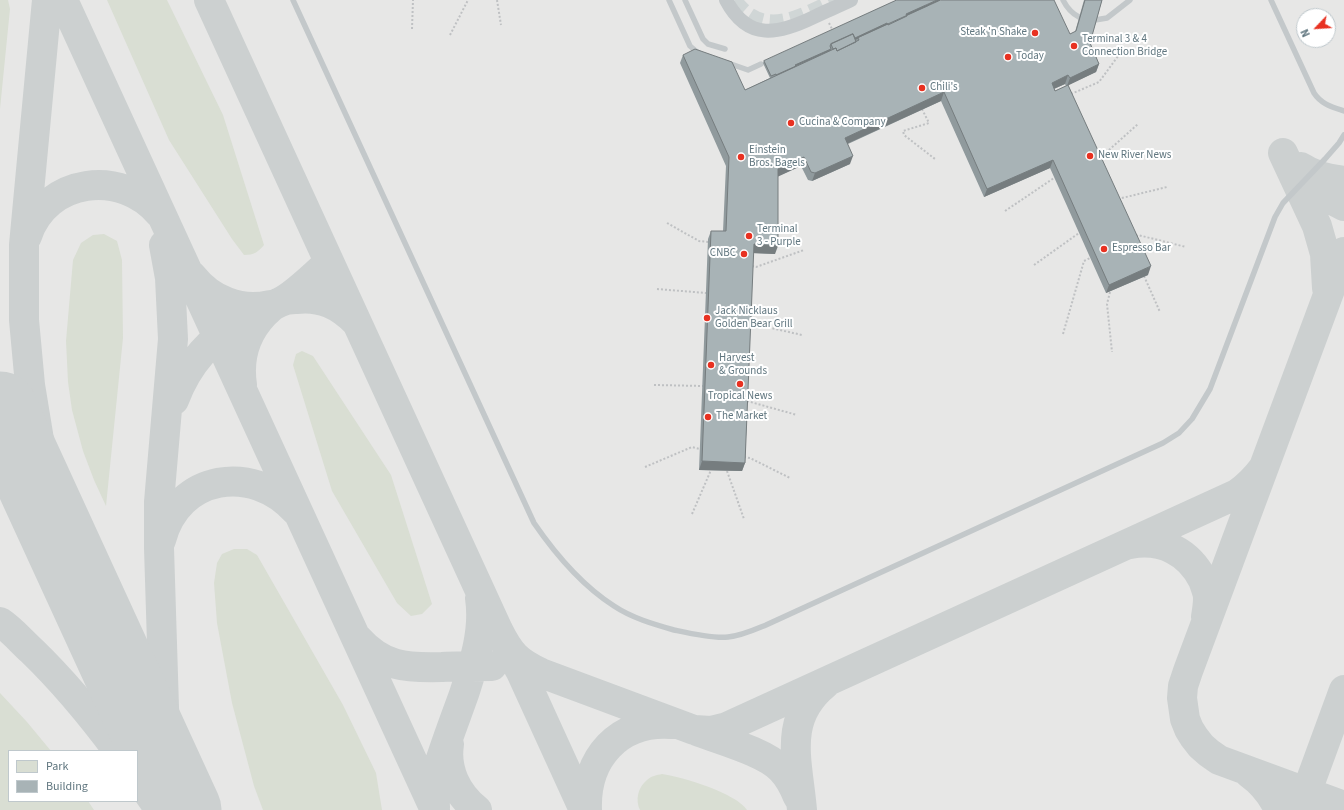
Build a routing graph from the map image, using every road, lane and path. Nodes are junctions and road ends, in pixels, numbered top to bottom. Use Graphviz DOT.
graph roads {
  1 [pos="293,0"];
  2 [pos="413,0"];
  3 [pos="468,0"];
  4 [pos="497,0"];
  5 [pos="669,0"];
  6 [pos="685,0"];
  7 [pos="726,0"];
  8 [pos="851,0"];
  9 [pos="1063,0"];
  10 [pos="1130,0"];
  11 [pos="1271,0"];
  12 [pos="1079,17"];
  13 [pos="828,20"];
  14 [pos="1096,20"];
  15 [pos="501,25"];
  16 [pos="412,29"];
  17 [pos="834,34"];
  18 [pos="450,35"];
  19 [pos="1124,48"];
  20 [pos="725,49"];
  21 [pos="704,55"];
  22 [pos="719,60"];
  23 [pos="761,64"];
  24 [pos="1067,96"];
  25 [pos="922,109"];
  26 [pos="1344,111"];
  27 [pos="1138,124"];
  28 [pos="1344,135"];
  29 [pos="935,159"];
  30 [pos="1096,161"];
  31 [pos="1054,178"];
  32 [pos="1167,186"];
  33 [pos="1114,201"];
  34 [pos="1005,211"];
  35 [pos="667,223"];
  36 [pos="1079,233"];
  37 [pos="1131,239"];
  38 [pos="708,242"];
  39 [pos="1186,247"];
  40 [pos="804,250"];
  41 [pos="1090,258"];
  42 [pos="1034,265"];
  43 [pos="750,266"];
  44 [pos="1144,276"];
  45 [pos="657,289"];
  46 [pos="1110,292"];
  47 [pos="706,293"];
  48 [pos="1160,312"];
  49 [pos="748,322"];
  50 [pos="1063,334"];
  51 [pos="802,335"];
  52 [pos="1112,352"];
  53 [pos="654,385"];
  54 [pos="702,386"];
  55 [pos="745,401"];
  56 [pos="798,415"];
  57 [pos="700,449"];
  58 [pos="743,456"];
  59 [pos="645,467"];
  60 [pos="711,470"];
  61 [pos="727,471"];
  62 [pos="790,478"];
  63 [pos="692,514"];
  64 [pos="744,520"];
  1 -- 28 [label="lane"];
  2 -- 16 [label="path"];
  3 -- 18 [label="path"];
  4 -- 15 [label="path"];
  5 -- 21 [label="lane"];
  6 -- 20 [label="lane"];
  7 -- 8 [label="street, bridge"];
  9 -- 12 [label="lane"];
  10 -- 14 [label="lane"];
  11 -- 26 [label="lane"];
  13 -- 17 [label="path, bridge"];
  19 -- 24 [label="path"];
  22 -- 23 [label="lane"];
  25 -- 29 [label="path"];
  27 -- 30 [label="path"];
  31 -- 34 [label="path"];
  32 -- 33 [label="path"];
  35 -- 38 [label="path"];
  36 -- 42 [label="path"];
  37 -- 39 [label="path"];
  40 -- 43 [label="path"];
  41 -- 50 [label="path"];
  44 -- 48 [label="path"];
  45 -- 47 [label="path"];
  46 -- 52 [label="path"];
  49 -- 51 [label="path"];
  53 -- 54 [label="path"];
  55 -- 56 [label="path"];
  57 -- 59 [label="path"];
  58 -- 62 [label="path"];
  60 -- 63 [label="path"];
  61 -- 64 [label="path"];
}
